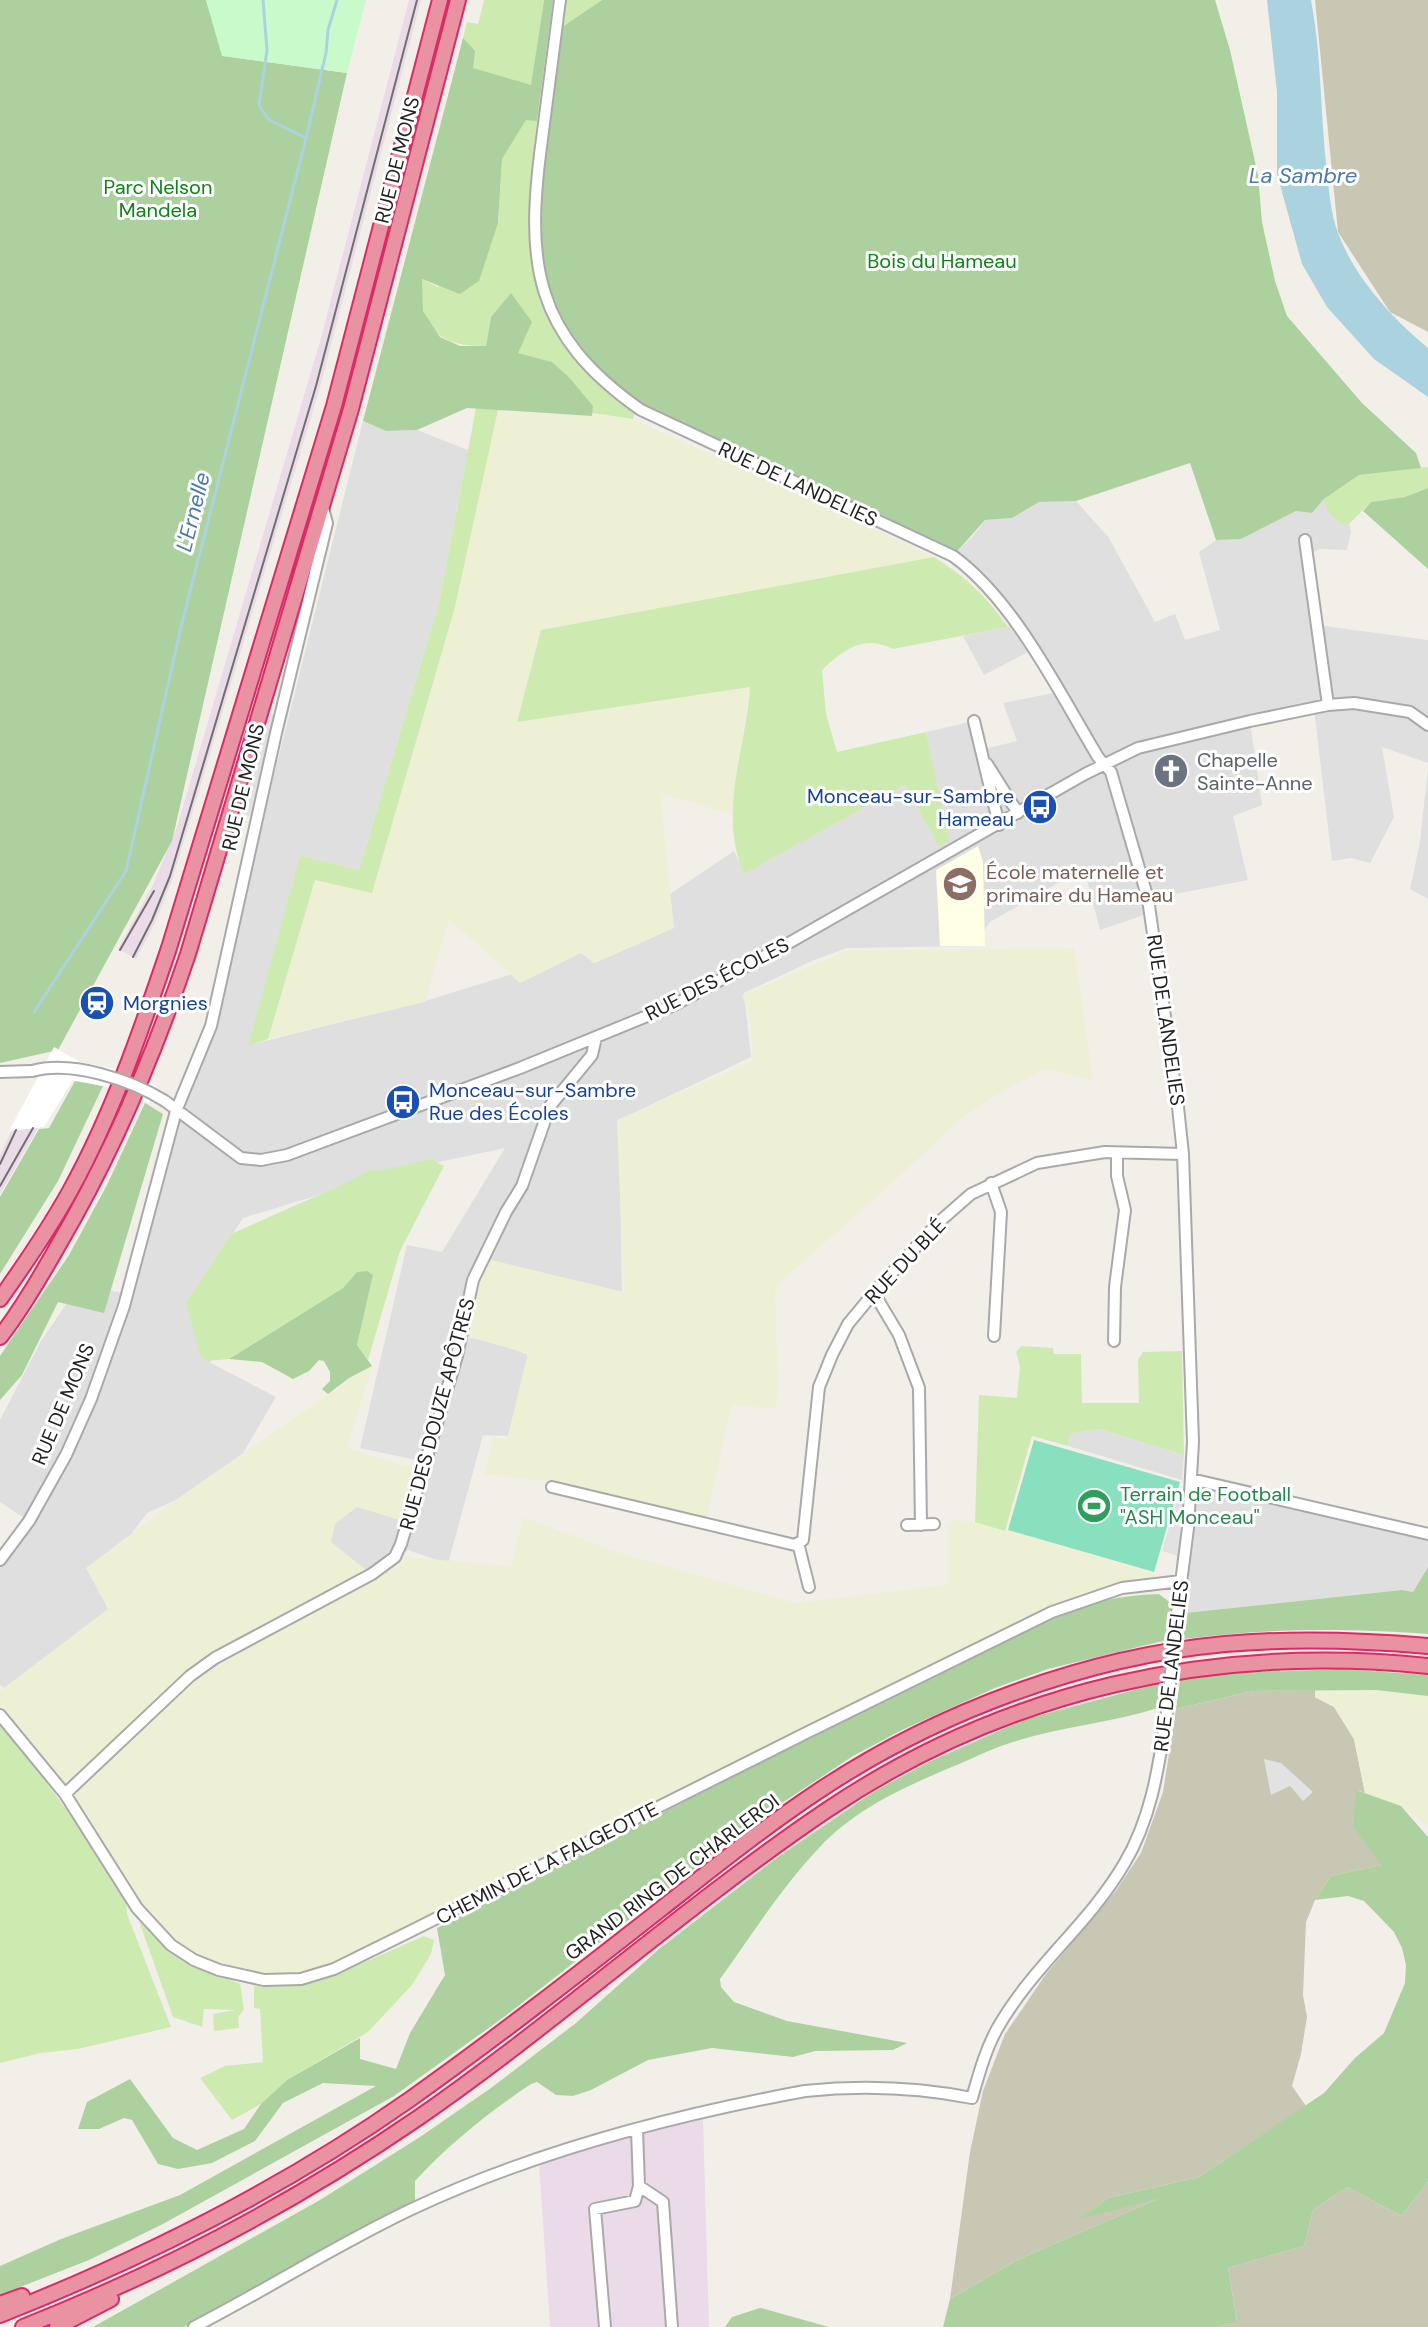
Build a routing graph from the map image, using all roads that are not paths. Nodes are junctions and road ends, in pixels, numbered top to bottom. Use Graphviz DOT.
graph roads {
  1 [pos="440,0"];
  2 [pos="458,0"];
  3 [pos="560,0"];
  4 [pos="323,507"];
  5 [pos="1305,540"];
  6 [pos="1328,705"];
  7 [pos="974,721"];
  8 [pos="1428,725"];
  9 [pos="982,758"];
  10 [pos="1105,764"];
  11 [pos="1018,813"];
  12 [pos="999,825"];
  13 [pos="596,1037"];
  14 [pos="0,1072"];
  15 [pos="176,1111"];
  16 [pos="1117,1153"];
  17 [pos="1183,1154"];
  18 [pos="991,1183"];
  19 [pos="31,1256"];
  20 [pos="0,1284"];
  21 [pos="874,1293"];
  22 [pos="0,1299"];
  23 [pos="994,1336"];
  24 [pos="0,1337"];
  25 [pos="1114,1341"];
  26 [pos="1191,1479"];
  27 [pos="552,1487"];
  28 [pos="934,1524"];
  29 [pos="907,1525"];
  30 [pos="921,1525"];
  31 [pos="1423,1533"];
  32 [pos="798,1543"];
  33 [pos="0,1560"];
  34 [pos="1181,1581"];
  35 [pos="809,1587"];
  36 [pos="1428,1646"];
  37 [pos="1428,1666"];
  38 [pos="0,1715"];
  39 [pos="65,1794"];
  40 [pos="637,2130"];
  41 [pos="639,2186"];
  42 [pos="144,2276"];
  43 [pos="70,2287"];
  44 [pos="0,2304"];
  45 [pos="0,2315"];
  46 [pos="23,2327"];
  47 [pos="57,2327"];
  48 [pos="194,2327"];
  49 [pos="605,2327"];
  50 [pos="672,2327"];
  1 -- 19 [label="highway, RUE DE MONS"];
  2 -- 4 [label="highway, RUE DE MONS"];
  3 -- 10 [label="street, RUE DE LANDELIES"];
  4 -- 15 [label="street, RUE DE MONS"];
  4 -- 24 [label="highway"];
  5 -- 6 [label="street"];
  6 -- 8 [label="street, RUE DES ÉCOLES"];
  6 -- 10 [label="street, RUE DES ÉCOLES"];
  7 -- 9 [label="street"];
  9 -- 11 [label="street"];
  9 -- 12 [label="street"];
  10 -- 11 [label="street, RUE DES ÉCOLES"];
  10 -- 17 [label="street, RUE DE LANDELIES"];
  11 -- 12 [label="street, RUE DES ÉCOLES"];
  12 -- 13 [label="street, RUE DES ÉCOLES"];
  13 -- 15 [label="street, RUE DES ÉCOLES"];
  13 -- 39 [label="street, RUE DES DOUZE APÔTRES"];
  14 -- 15 [label="street, RUE DES ÉCOLES, bridge"];
  15 -- 33 [label="street, RUE DE MONS"];
  16 -- 17 [label="street, RUE DU BLÉ"];
  16 -- 18 [label="street, RUE DU BLÉ"];
  16 -- 25 [label="street"];
  17 -- 26 [label="street, RUE DE LANDELIES"];
  18 -- 21 [label="street, RUE DU BLÉ"];
  18 -- 23 [label="street"];
  19 -- 20 [label="highway"];
  19 -- 22 [label="highway"];
  21 -- 30 [label="street"];
  21 -- 32 [label="street, RUE DU BLÉ"];
  26 -- 31 [label="street"];
  26 -- 34 [label="street, RUE DE LANDELIES"];
  27 -- 32 [label="street"];
  28 -- 30 [label="street"];
  29 -- 30 [label="street"];
  32 -- 35 [label="street, RUE DU BLÉ"];
  34 -- 39 [label="street, CHEMIN DE LA FALGEOTTE"];
  34 -- 40 [label="street, RUE DE LANDELIES, bridge"];
  36 -- 43 [label="highway, GRAND RING DE CHARLEROI"];
  37 -- 42 [label="highway, GRAND RING DE CHARLEROI"];
  38 -- 39 [label="street, CHEMIN DE LA FALGEOTTE"];
  40 -- 41 [label="street"];
  40 -- 48 [label="street"];
  41 -- 49 [label="street"];
  41 -- 50 [label="street"];
  42 -- 46 [label="highway, GRAND RING DE CHARLEROI"];
  42 -- 47 [label="highway"];
  43 -- 44 [label="highway"];
  43 -- 45 [label="highway, GRAND RING DE CHARLEROI"];
}
